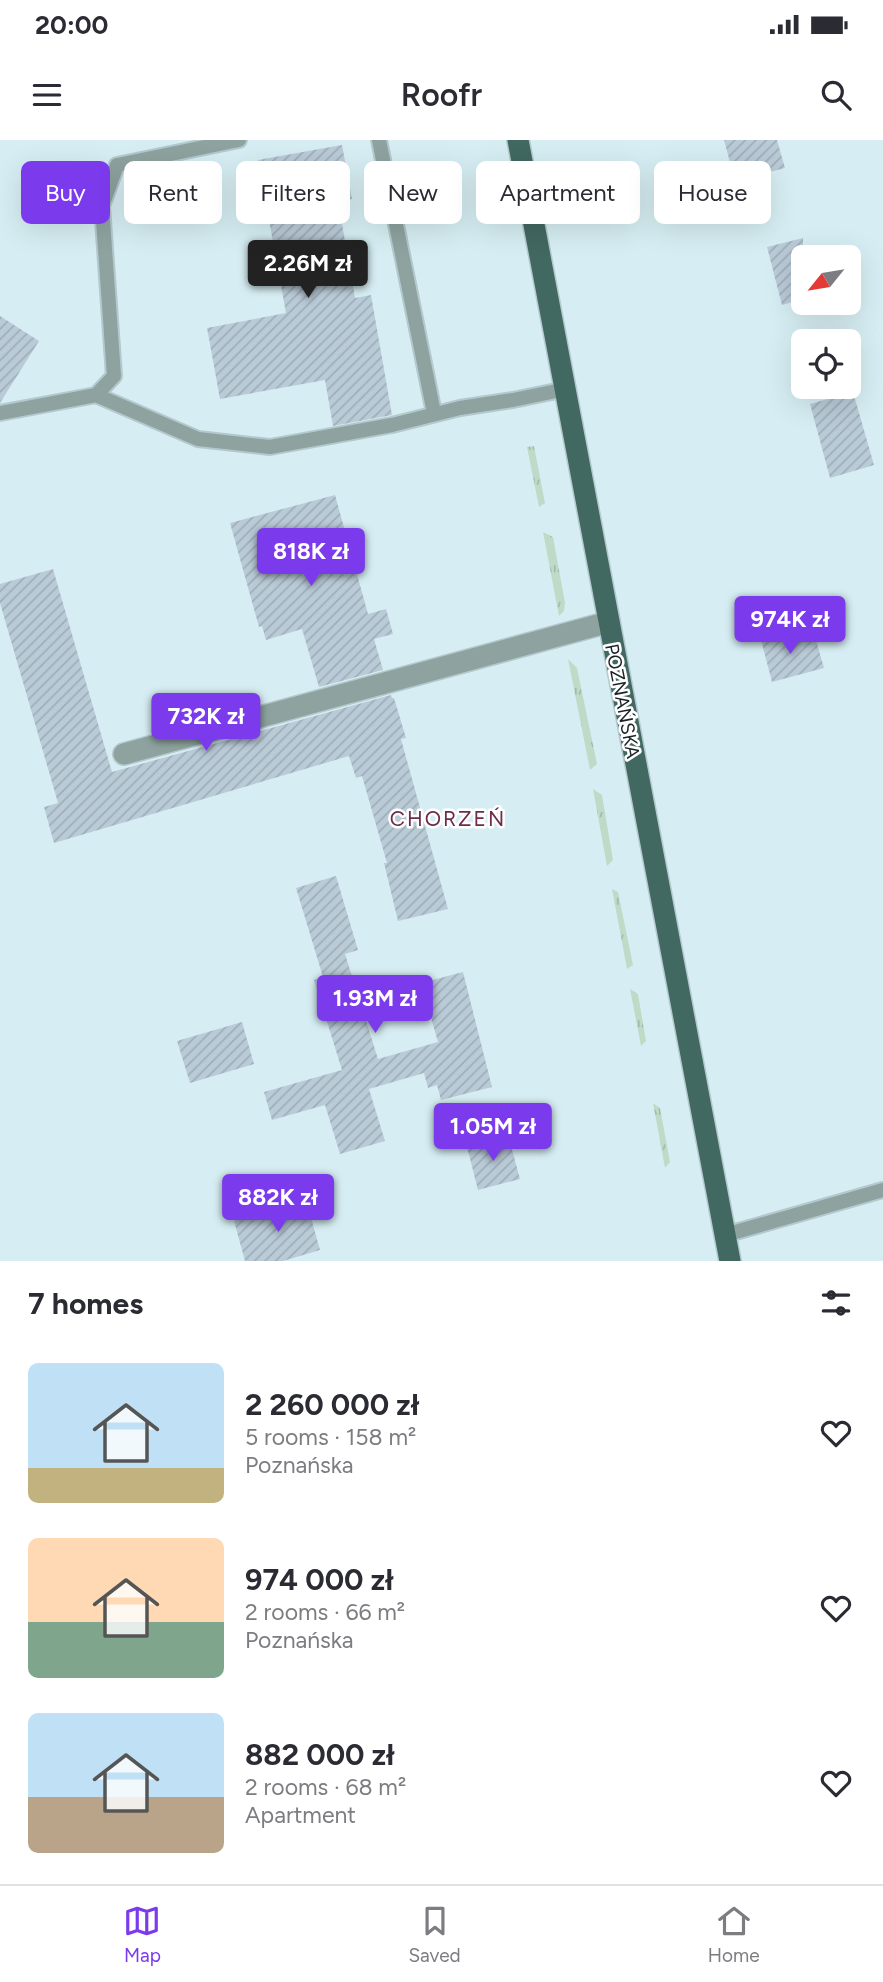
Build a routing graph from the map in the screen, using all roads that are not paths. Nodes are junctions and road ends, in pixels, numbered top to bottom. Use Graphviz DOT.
graph roads {
  1 [pos="240,140"];
  2 [pos="379,140"];
  3 [pos="518,140"];
  4 [pos="566,389"];
  5 [pos="96,395"];
  6 [pos="0,413"];
  7 [pos="434,413"];
  8 [pos="609,622"];
  9 [pos="124,754"];
  10 [pos="883,1190"];
  11 [pos="725,1235"];
  12 [pos="730,1261"];
  1 -- 5 [label="lane"];
  2 -- 7 [label="lane"];
  3 -- 4 [label="main road, POZNAŃSKA"];
  4 -- 7 [label="lane"];
  4 -- 8 [label="main road, POZNAŃSKA"];
  5 -- 6 [label="lane"];
  5 -- 7 [label="lane"];
  8 -- 9 [label="street"];
  8 -- 11 [label="main road, POZNAŃSKA"];
  10 -- 11 [label="lane"];
  11 -- 12 [label="main road, POZNAŃSKA"];
}
